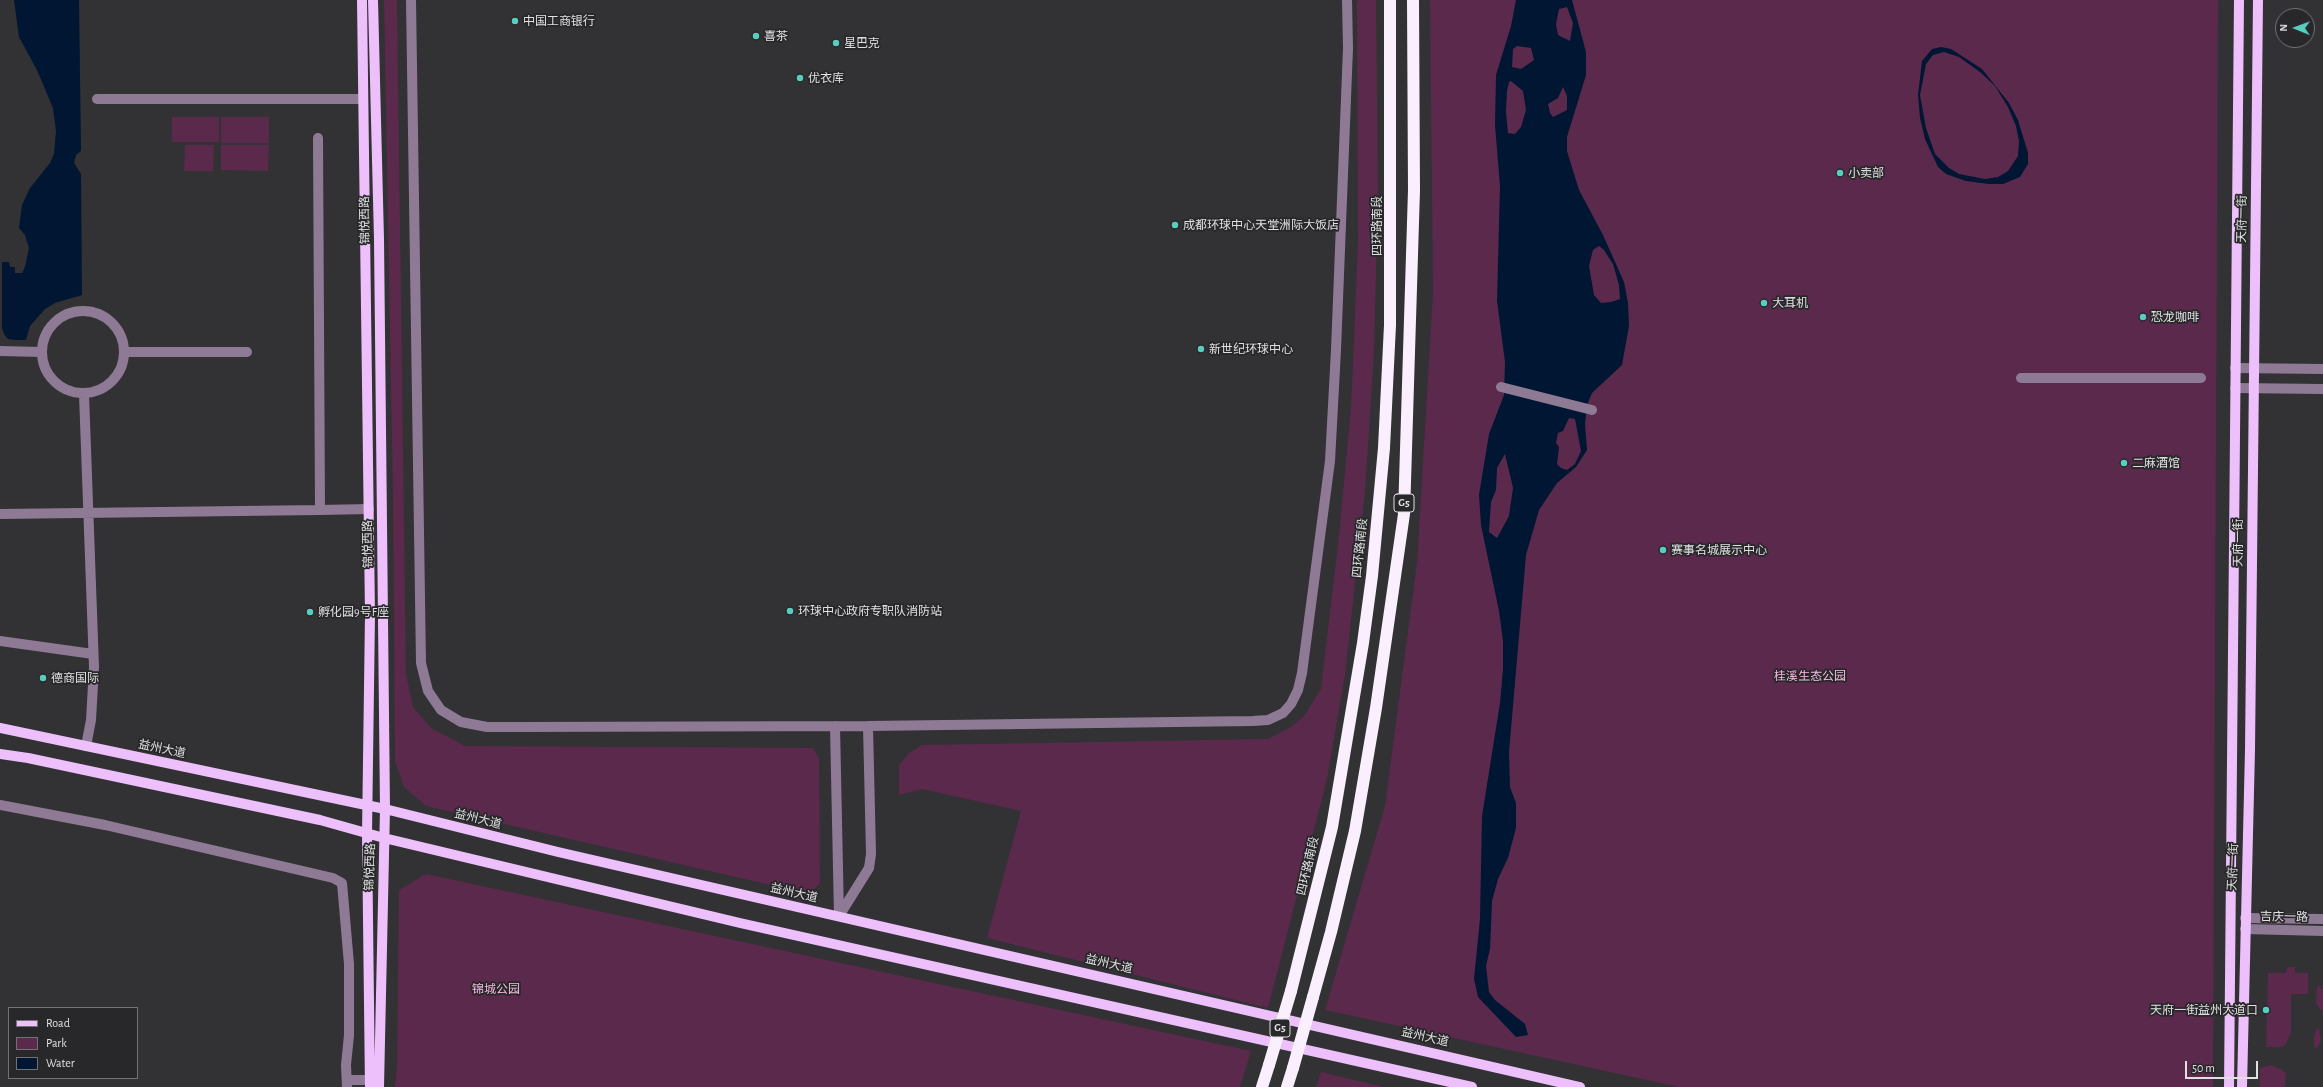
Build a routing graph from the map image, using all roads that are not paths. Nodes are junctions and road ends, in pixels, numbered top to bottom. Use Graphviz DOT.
graph roads {
  1 [pos="362,0"];
  2 [pos="373,0"];
  3 [pos="411,0"];
  4 [pos="1347,0"];
  5 [pos="1390,0"];
  6 [pos="1413,0"];
  7 [pos="2239,0"];
  8 [pos="2258,0"];
  9 [pos="97,99"];
  10 [pos="363,99"];
  11 [pos="318,138"];
  12 [pos="0,351"];
  13 [pos="41,352"];
  14 [pos="124,352"];
  15 [pos="247,352"];
  16 [pos="2235,368"];
  17 [pos="2253,369"];
  18 [pos="2323,370"];
  19 [pos="2021,378"];
  20 [pos="2200,378"];
  21 [pos="1501,387"];
  22 [pos="2235,388"];
  23 [pos="2252,389"];
  24 [pos="2323,389"];
  25 [pos="84,394"];
  26 [pos="1592,410"];
  27 [pos="369,509"];
  28 [pos="320,510"];
  29 [pos="89,513"];
  30 [pos="0,514"];
  31 [pos="0,641"];
  32 [pos="93,654"];
  33 [pos="835,726"];
  34 [pos="868,726"];
  35 [pos="0,728"];
  36 [pos="86,746"];
  37 [pos="0,754"];
  38 [pos="0,805"];
  39 [pos="368,806"];
  40 [pos="385,809"];
  41 [pos="367,834"];
  42 [pos="384,838"];
  43 [pos="839,916"];
  44 [pos="2245,918"];
  45 [pos="2323,919"];
  46 [pos="2245,929"];
  47 [pos="2323,931"];
  48 [pos="370,1083"];
  49 [pos="347,1084"];
  50 [pos="379,1087"];
  51 [pos="1262,1087"];
  52 [pos="1287,1087"];
  53 [pos="1472,1087"];
  54 [pos="1580,1087"];
  55 [pos="2229,1087"];
  56 [pos="2242,1087"];
  1 -- 10 [label="main road, 锦悦西路"];
  2 -- 40 [label="main road, 锦悦西路"];
  3 -- 33 [label="street"];
  4 -- 34 [label="street"];
  5 -- 51 [label="highway, 四环路南段 / G5, bridge"];
  6 -- 52 [label="highway, G5, bridge"];
  7 -- 16 [label="main road, 天府一街"];
  8 -- 17 [label="main road, 天府一街"];
  9 -- 10 [label="street"];
  10 -- 27 [label="main road, 锦悦西路"];
  11 -- 28 [label="street"];
  12 -- 13 [label="street"];
  13 -- 14 [label="street"];
  13 -- 25 [label="street"];
  14 -- 15 [label="street"];
  14 -- 25 [label="street"];
  16 -- 17 [label="street"];
  16 -- 22 [label="main road, 天府一街"];
  17 -- 18 [label="street"];
  17 -- 23 [label="main road, 天府一街"];
  19 -- 20 [label="street"];
  21 -- 26 [label="street"];
  22 -- 23 [label="street"];
  22 -- 55 [label="main road, 天府一街"];
  23 -- 24 [label="street"];
  23 -- 44 [label="main road, 天府一街"];
  25 -- 29 [label="street"];
  27 -- 28 [label="street"];
  27 -- 39 [label="main road, 锦悦西路"];
  28 -- 29 [label="street"];
  29 -- 30 [label="street"];
  29 -- 32 [label="street"];
  31 -- 32 [label="street"];
  32 -- 36 [label="street"];
  33 -- 34 [label="street"];
  33 -- 43 [label="street"];
  34 -- 43 [label="street"];
  35 -- 36 [label="main road, 益州大道"];
  36 -- 39 [label="main road, 益州大道"];
  37 -- 41 [label="main road"];
  38 -- 49 [label="street"];
  39 -- 40 [label="main road, 益州大道"];
  39 -- 41 [label="main road, 锦悦西路"];
  40 -- 42 [label="main road, 锦悦西路"];
  40 -- 43 [label="main road, 益州大道"];
  41 -- 42 [label="main road"];
  41 -- 48 [label="main road, 锦悦西路"];
  42 -- 50 [label="main road, 锦悦西路"];
  42 -- 53 [label="main road"];
  43 -- 54 [label="main road, 益州大道"];
  44 -- 45 [label="street, 吉庆一路"];
  44 -- 46 [label="main road, 天府一街"];
  46 -- 47 [label="street, 吉庆一路"];
  46 -- 56 [label="main road, 天府一街"];
  48 -- 49 [label="street"];
}
